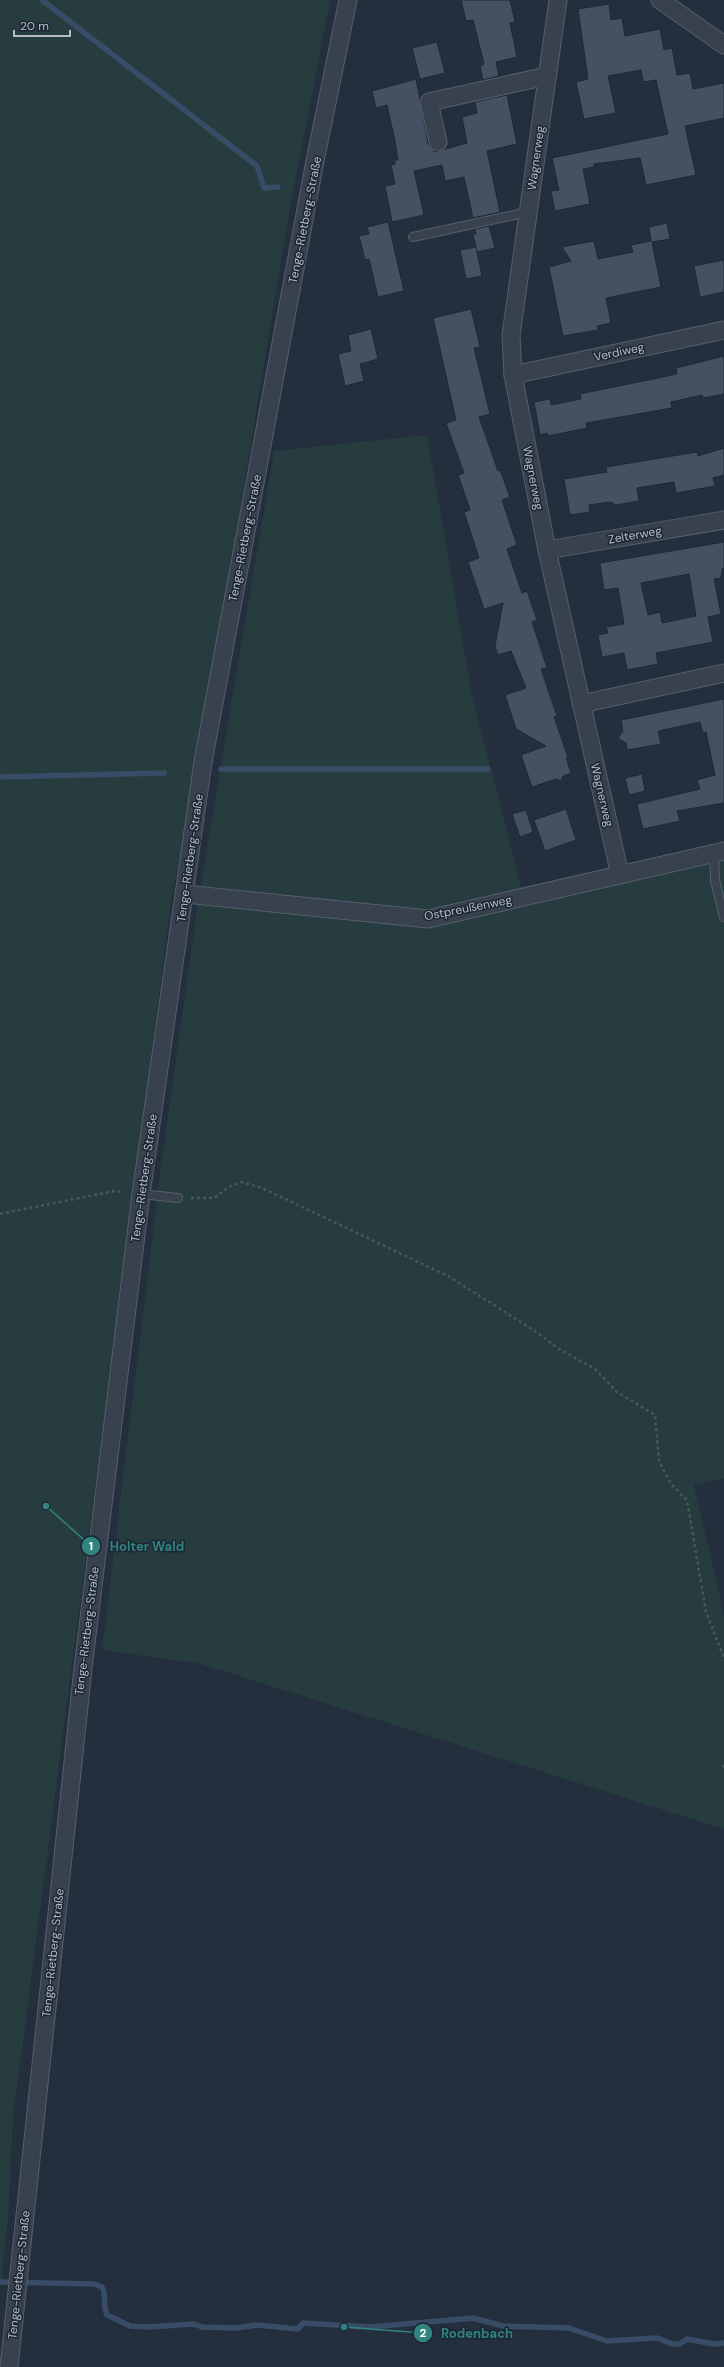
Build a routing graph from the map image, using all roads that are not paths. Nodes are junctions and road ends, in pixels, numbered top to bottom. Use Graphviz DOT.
graph roads {
  1 [pos="348,0"];
  2 [pos="558,0"];
  3 [pos="660,0"];
  4 [pos="724,45"];
  5 [pos="547,76"];
  6 [pos="438,142"];
  7 [pos="528,212"];
  8 [pos="413,237"];
  9 [pos="724,330"];
  10 [pos="513,375"];
  11 [pos="724,520"];
  12 [pos="547,550"];
  13 [pos="724,673"];
  14 [pos="581,704"];
  15 [pos="719,852"];
  16 [pos="620,875"];
  17 [pos="185,894"];
  18 [pos="724,917"];
  19 [pos="141,1194"];
  20 [pos="178,1198"];
  21 [pos="9,2367"];
  1 -- 17 [label="street, Tenge-Rietberg-Straße"];
  2 -- 5 [label="street, Wagnerweg"];
  3 -- 4 [label="street"];
  5 -- 6 [label="street"];
  5 -- 7 [label="street, Wagnerweg"];
  7 -- 8 [label="lane"];
  7 -- 10 [label="street, Wagnerweg"];
  9 -- 10 [label="street, Verdiweg"];
  10 -- 12 [label="street, Wagnerweg"];
  11 -- 12 [label="street, Zelterweg"];
  12 -- 14 [label="street, Wagnerweg"];
  13 -- 14 [label="street"];
  14 -- 16 [label="street, Wagnerweg"];
  15 -- 16 [label="street, Ostpreußenweg"];
  15 -- 18 [label="lane"];
  16 -- 17 [label="street, Ostpreußenweg"];
  17 -- 19 [label="street, Tenge-Rietberg-Straße"];
  19 -- 20 [label="lane"];
  19 -- 21 [label="street, Tenge-Rietberg-Straße"];
}
